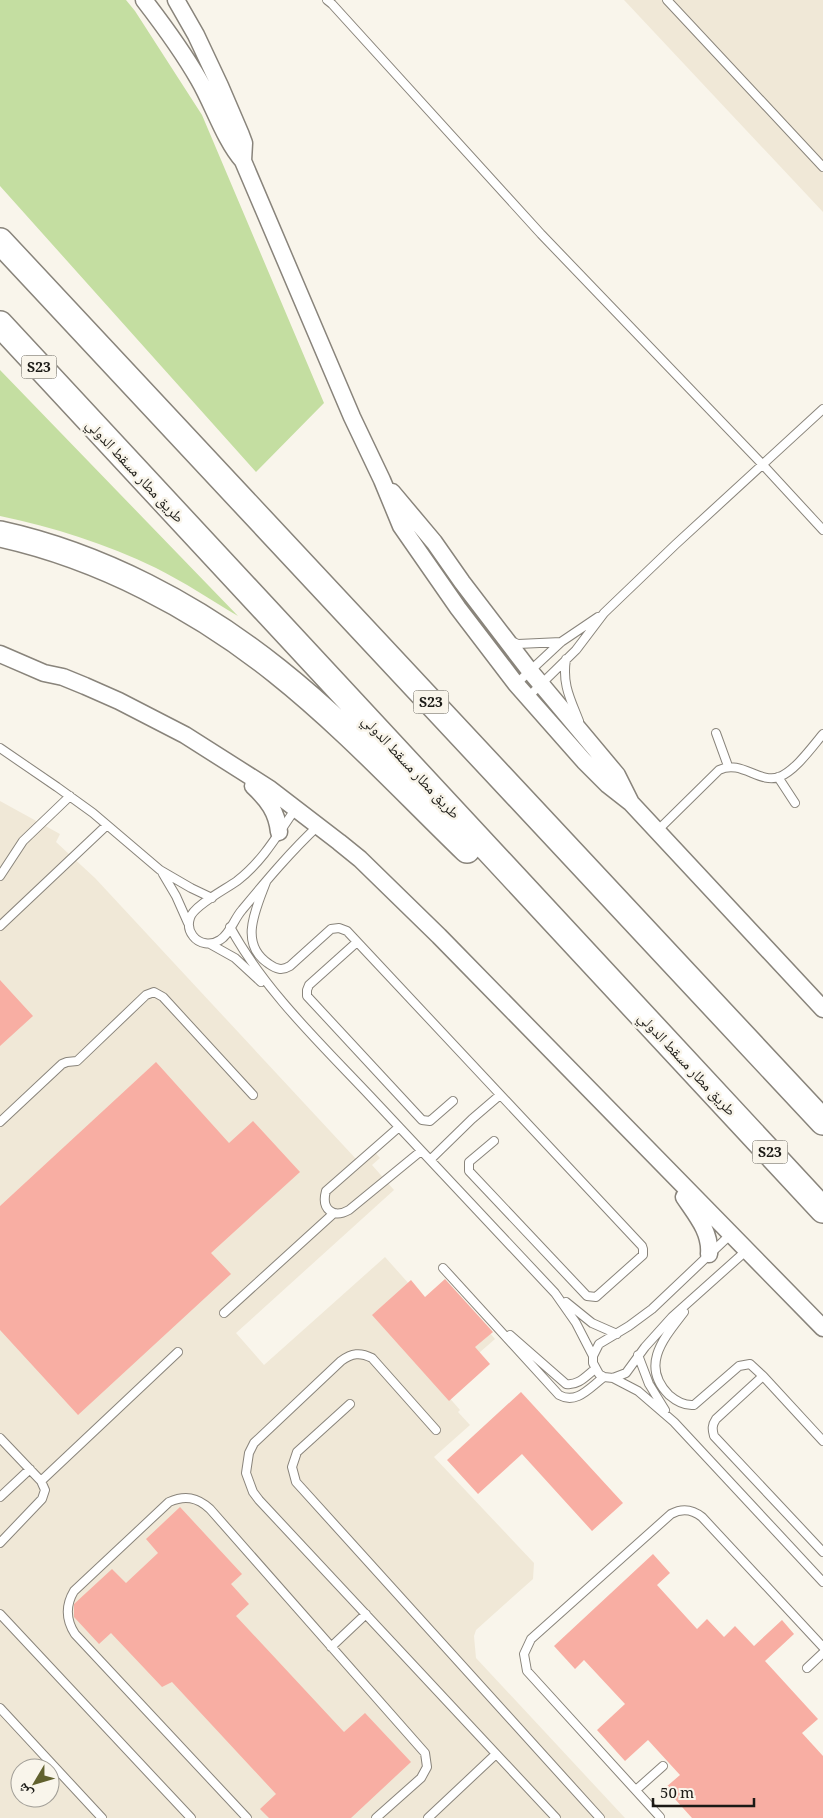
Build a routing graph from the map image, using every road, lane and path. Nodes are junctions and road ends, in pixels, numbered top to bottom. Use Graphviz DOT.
graph roads {
  1 [pos="144,0"];
  2 [pos="176,0"];
  3 [pos="667,0"];
  4 [pos="330,1"];
  5 [pos="243,161"];
  6 [pos="823,167"];
  7 [pos="0,235"];
  8 [pos="0,240"];
  9 [pos="39,283"];
  10 [pos="0,324"];
  11 [pos="0,348"];
  12 [pos="78,409"];
  13 [pos="823,409"];
  14 [pos="763,465"];
  15 [pos="382,480"];
  16 [pos="823,530"];
  17 [pos="0,534"];
  18 [pos="604,613"];
  19 [pos="505,639"];
  20 [pos="561,642"];
  21 [pos="0,644"];
  22 [pos="0,654"];
  23 [pos="566,659"];
  24 [pos="530,671"];
  25 [pos="63,677"];
  26 [pos="516,684"];
  27 [pos="541,685"];
  28 [pos="528,697"];
  29 [pos="716,732"];
  30 [pos="823,734"];
  31 [pos="584,735"];
  32 [pos="0,748"];
  33 [pos="216,753"];
  34 [pos="728,766"];
  35 [pos="778,777"];
  36 [pos="70,796"];
  37 [pos="631,803"];
  38 [pos="795,803"];
  39 [pos="296,808"];
  40 [pos="107,825"];
  41 [pos="319,825"];
  42 [pos="657,831"];
  43 [pos="279,832"];
  44 [pos="160,870"];
  45 [pos="0,876"];
  46 [pos="266,882"];
  47 [pos="212,898"];
  48 [pos="188,924"];
  49 [pos="0,926"];
  50 [pos="230,927"];
  51 [pos="356,942"];
  52 [pos="210,944"];
  53 [pos="271,989"];
  54 [pos="823,1009"];
  55 [pos="253,1095"];
  56 [pos="500,1095"];
  57 [pos="716,1095"];
  58 [pos="453,1100"];
  59 [pos="0,1122"];
  60 [pos="823,1122"];
  61 [pos="399,1127"];
  62 [pos="494,1141"];
  63 [pos="421,1150"];
  64 [pos="430,1160"];
  65 [pos="664,1166"];
  66 [pos="823,1210"];
  67 [pos="334,1213"];
  68 [pos="731,1234"];
  69 [pos="747,1250"];
  70 [pos="708,1254"];
  71 [pos="443,1268"];
  72 [pos="555,1293"];
  73 [pos="695,1296"];
  74 [pos="484,1312"];
  75 [pos="224,1313"];
  76 [pos="823,1328"];
  77 [pos="617,1334"];
  78 [pos="178,1352"];
  79 [pos="638,1355"];
  80 [pos="593,1356"];
  81 [pos="595,1369"];
  82 [pos="763,1376"];
  83 [pos="604,1377"];
  84 [pos="614,1378"];
  85 [pos="350,1404"];
  86 [pos="674,1422"];
  87 [pos="436,1430"];
  88 [pos="0,1438"];
  89 [pos="823,1441"];
  90 [pos="30,1470"];
  91 [pos="41,1481"];
  92 [pos="0,1498"];
  93 [pos="0,1543"];
  94 [pos="823,1552"];
  95 [pos="823,1582"];
  96 [pos="0,1614"];
  97 [pos="366,1614"];
  98 [pos="331,1647"];
  99 [pos="823,1647"];
  100 [pos="823,1653"];
  101 [pos="807,1668"];
  102 [pos="0,1708"];
  103 [pos="496,1754"];
  104 [pos="663,1766"];
  105 [pos="636,1790"];
  106 [pos="660,1817"];
  107 [pos="102,1818"];
  108 [pos="192,1818"];
  109 [pos="247,1818"];
  110 [pos="376,1818"];
  111 [pos="428,1818"];
  112 [pos="556,1818"];
  113 [pos="600,1818"];
  1 -- 5 [label="street"];
  2 -- 5 [label="street"];
  3 -- 6 [label="lane"];
  4 -- 14 [label="lane"];
  5 -- 15 [label="street"];
  7 -- 9 [label="main road"];
  8 -- 9 [label="main road, S23"];
  9 -- 60 [label="main road, S23"];
  10 -- 12 [label="main road, طريق مطار مسقط الدولي / S23"];
  11 -- 12 [label="main road"];
  12 -- 57 [label="main road, طريق مطار مسقط الدولي / S23"];
  13 -- 14 [label="lane"];
  14 -- 16 [label="lane"];
  14 -- 18 [label="lane"];
  15 -- 19 [label="street"];
  15 -- 26 [label="street"];
  17 -- 57 [label="main road"];
  18 -- 20 [label="lane"];
  18 -- 23 [label="lane"];
  19 -- 20 [label="lane"];
  19 -- 24 [label="street"];
  20 -- 24 [label="lane"];
  21 -- 25 [label="street"];
  22 -- 25 [label="street"];
  23 -- 27 [label="lane"];
  23 -- 31 [label="lane"];
  24 -- 26 [label="lane"];
  24 -- 27 [label="street"];
  25 -- 33 [label="street"];
  26 -- 28 [label="street"];
  27 -- 28 [label="lane"];
  27 -- 31 [label="street"];
  28 -- 37 [label="street"];
  29 -- 34 [label="lane"];
  30 -- 35 [label="lane"];
  31 -- 37 [label="street"];
  32 -- 36 [label="lane"];
  33 -- 39 [label="street"];
  33 -- 43 [label="street"];
  34 -- 35 [label="lane"];
  34 -- 42 [label="lane"];
  35 -- 38 [label="lane"];
  36 -- 40 [label="lane"];
  36 -- 45 [label="lane"];
  37 -- 42 [label="street"];
  39 -- 41 [label="street"];
  39 -- 43 [label="lane"];
  40 -- 44 [label="lane"];
  40 -- 49 [label="lane"];
  41 -- 46 [label="lane"];
  41 -- 65 [label="street"];
  42 -- 54 [label="street"];
  43 -- 47 [label="lane"];
  44 -- 47 [label="lane"];
  44 -- 48 [label="lane"];
  46 -- 50 [label="lane"];
  46 -- 51 [label="lane"];
  47 -- 48 [label="lane"];
  48 -- 52 [label="lane"];
  50 -- 52 [label="lane"];
  50 -- 53 [label="lane"];
  51 -- 56 [label="lane"];
  51 -- 58 [label="lane"];
  52 -- 53 [label="lane"];
  53 -- 61 [label="lane"];
  55 -- 59 [label="lane"];
  56 -- 62 [label="lane"];
  56 -- 64 [label="lane"];
  57 -- 66 [label="main road, طريق مطار مسقط الدولي / S23"];
  61 -- 63 [label="lane"];
  61 -- 67 [label="lane"];
  63 -- 64 [label="lane"];
  63 -- 67 [label="lane"];
  64 -- 72 [label="lane"];
  65 -- 68 [label="street"];
  65 -- 70 [label="street"];
  67 -- 75 [label="lane"];
  68 -- 69 [label="street"];
  68 -- 70 [label="lane"];
  69 -- 73 [label="lane"];
  69 -- 76 [label="street"];
  70 -- 77 [label="lane"];
  71 -- 74 [label="lane"];
  72 -- 77 [label="lane"];
  72 -- 80 [label="lane"];
  73 -- 79 [label="lane"];
  73 -- 82 [label="lane"];
  74 -- 81 [label="lane"];
  74 -- 83 [label="lane"];
  77 -- 80 [label="lane"];
  78 -- 91 [label="lane"];
  79 -- 84 [label="lane"];
  79 -- 86 [label="lane"];
  80 -- 81 [label="lane"];
  81 -- 83 [label="lane"];
  82 -- 89 [label="lane"];
  82 -- 94 [label="lane"];
  83 -- 84 [label="lane"];
  84 -- 86 [label="lane"];
  85 -- 113 [label="lane"];
  86 -- 95 [label="lane"];
  87 -- 97 [label="lane"];
  88 -- 90 [label="lane"];
  90 -- 91 [label="lane"];
  90 -- 92 [label="lane"];
  91 -- 93 [label="lane"];
  96 -- 108 [label="lane"];
  97 -- 98 [label="lane"];
  97 -- 103 [label="lane"];
  98 -- 109 [label="lane"];
  98 -- 110 [label="lane"];
  99 -- 105 [label="lane"];
  100 -- 101 [label="lane"];
  102 -- 107 [label="lane"];
  103 -- 111 [label="lane"];
  103 -- 112 [label="lane"];
  104 -- 105 [label="lane"];
  105 -- 106 [label="lane"];
}
